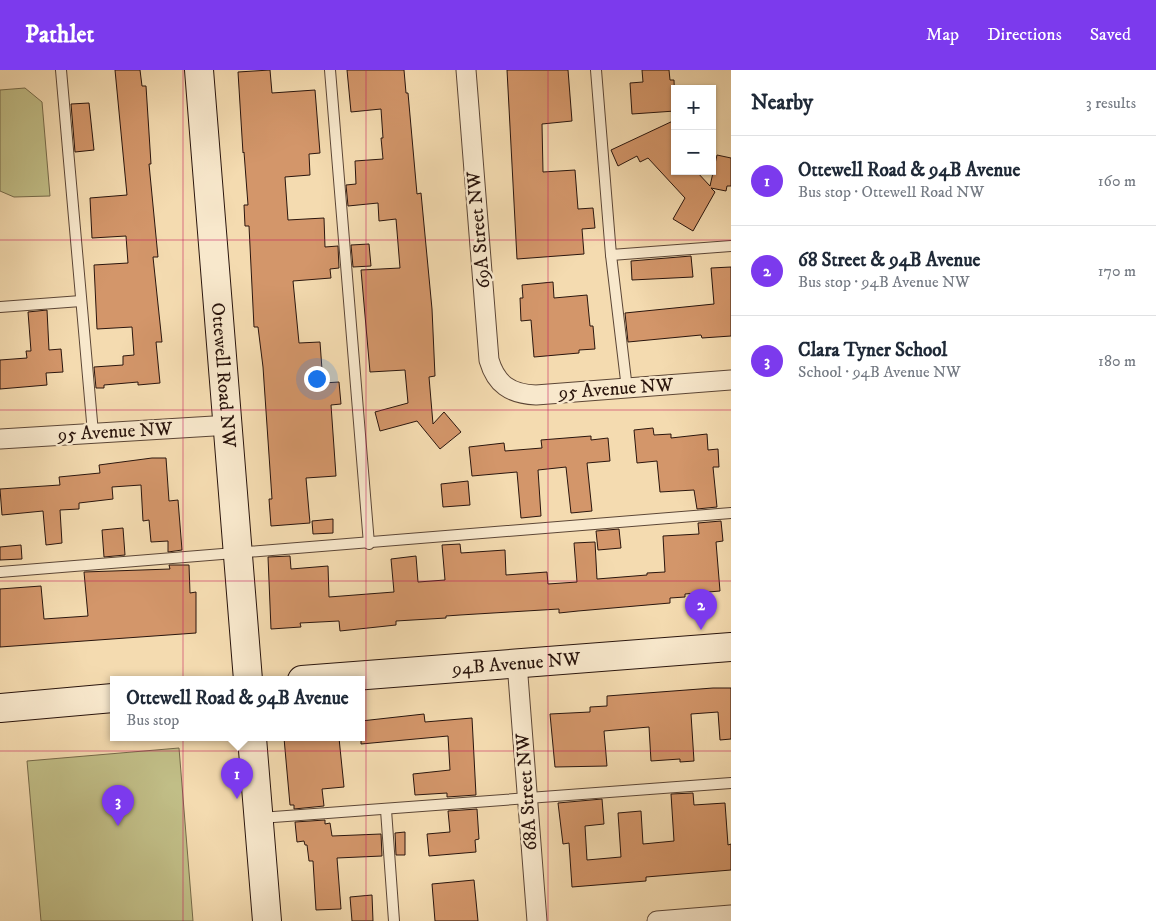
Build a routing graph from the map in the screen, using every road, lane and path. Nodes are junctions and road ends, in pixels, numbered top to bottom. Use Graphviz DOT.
graph roads {
  1 [pos="61,70"];
  2 [pos="199,70"];
  3 [pos="330,70"];
  4 [pos="466,70"];
  5 [pos="596,70"];
  6 [pos="731,246"];
  7 [pos="611,255"];
  8 [pos="81,302"];
  9 [pos="0,307"];
  10 [pos="731,380"];
  11 [pos="503,385"];
  12 [pos="627,389"];
  13 [pos="230,425"];
  14 [pos="93,433"];
  15 [pos="0,439"];
  16 [pos="731,513"];
  17 [pos="369,544"];
  18 [pos="240,554"];
  19 [pos="0,572"];
  20 [pos="731,647"];
  21 [pos="517,663"];
  22 [pos="248,676"];
  23 [pos="353,676"];
  24 [pos="110,698"];
  25 [pos="0,708"];
  26 [pos="252,741"];
  27 [pos="731,783"];
  28 [pos="528,799"];
  29 [pos="386,810"];
  30 [pos="259,818"];
  31 [pos="731,915"];
  32 [pos="267,921"];
  33 [pos="394,921"];
  34 [pos="537,921"];
  35 [pos="664,921"];
  1 -- 8 [label="lane"];
  2 -- 13 [label="street, Ottewell Road NW"];
  3 -- 17 [label="lane"];
  4 -- 11 [label="street, 69A Street NW"];
  5 -- 7 [label="lane"];
  6 -- 7 [label="lane"];
  7 -- 12 [label="lane"];
  8 -- 9 [label="lane"];
  8 -- 14 [label="lane"];
  10 -- 12 [label="street, 95 Avenue NW"];
  11 -- 12 [label="street, 95 Avenue NW"];
  13 -- 14 [label="street, 95 Avenue NW"];
  13 -- 18 [label="street, Ottewell Road NW"];
  14 -- 15 [label="street, 95 Avenue NW"];
  16 -- 17 [label="lane"];
  17 -- 18 [label="lane"];
  18 -- 19 [label="lane"];
  18 -- 22 [label="street, Ottewell Road NW"];
  20 -- 21 [label="street, 94B Avenue NW"];
  21 -- 23 [label="street, 94B Avenue NW"];
  21 -- 28 [label="street, 68A Street NW"];
  24 -- 25 [label="street"];
  26 -- 30 [label="street"];
  27 -- 28 [label="lane"];
  28 -- 29 [label="lane"];
  28 -- 34 [label="street, 68A Street NW"];
  29 -- 30 [label="lane"];
  29 -- 33 [label="lane"];
  30 -- 32 [label="street"];
  31 -- 35 [label="street"];
}
